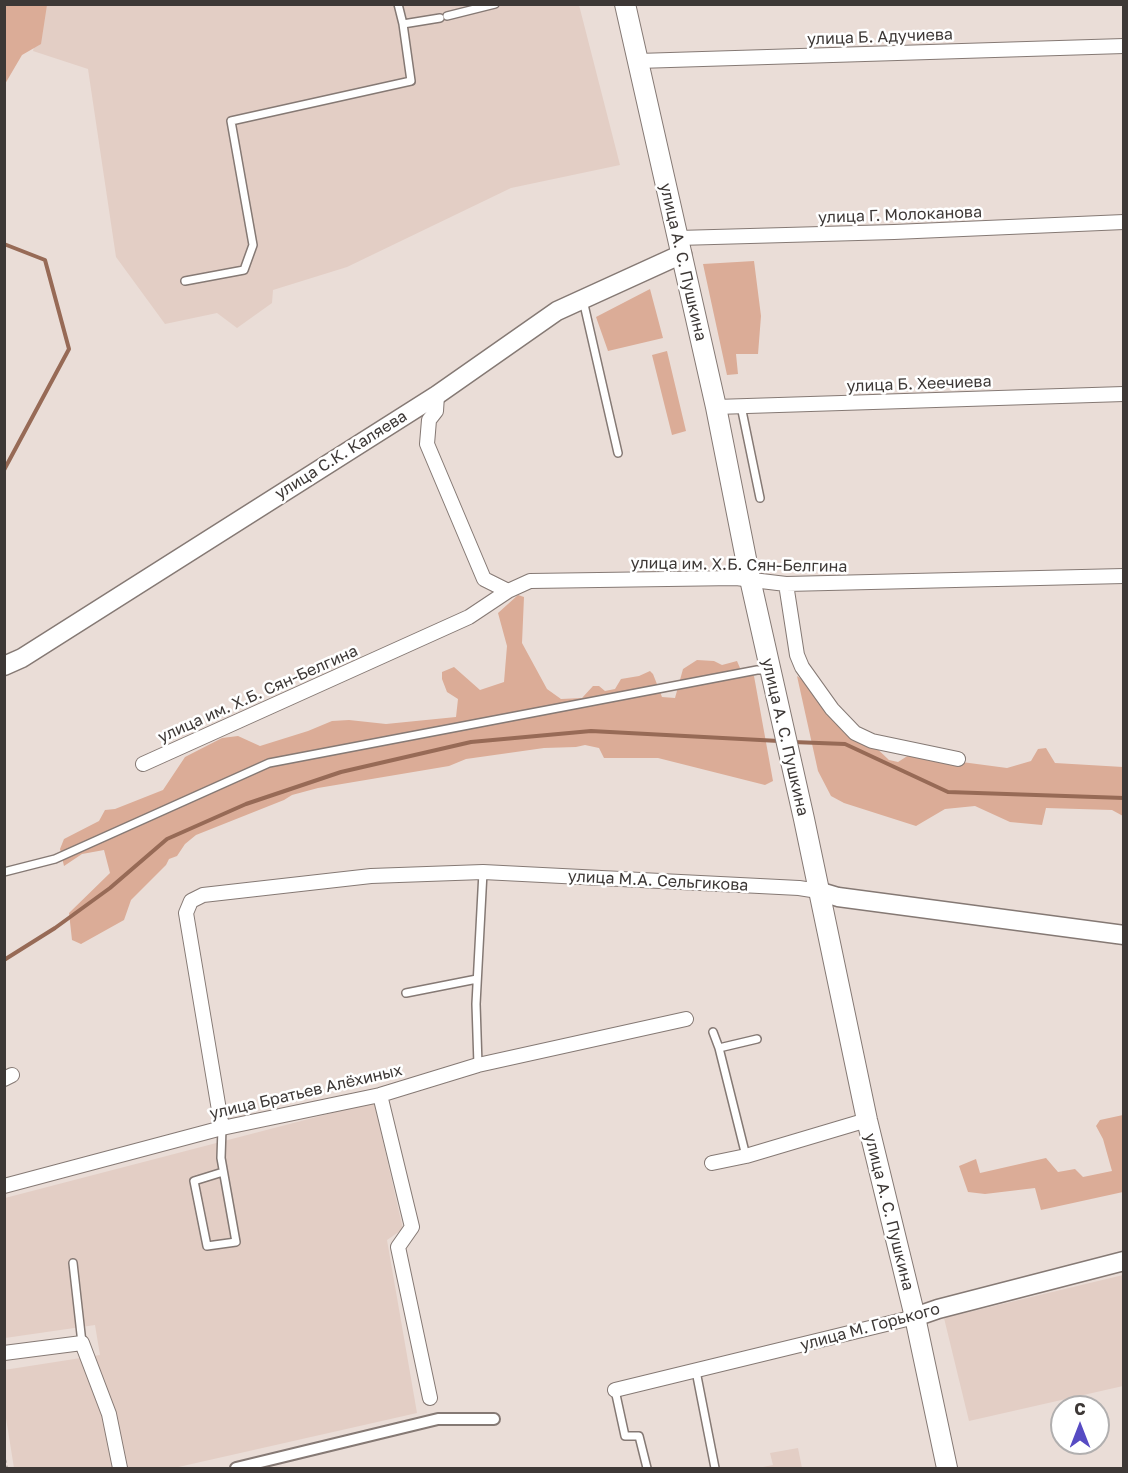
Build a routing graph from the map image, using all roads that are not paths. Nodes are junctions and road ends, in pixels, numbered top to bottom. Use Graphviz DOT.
graph roads {
  1 [pos="398,4"];
  2 [pos="495,4"];
  3 [pos="625,4"];
  4 [pos="403,24"];
  5 [pos="1124,46"];
  6 [pos="638,61"];
  7 [pos="1124,222"];
  8 [pos="680,246"];
  9 [pos="185,281"];
  10 [pos="583,300"];
  11 [pos="1124,394"];
  12 [pos="437,395"];
  13 [pos="741,406"];
  14 [pos="716,407"];
  15 [pos="618,453"];
  16 [pos="760,498"];
  17 [pos="1124,576"];
  18 [pos="750,579"];
  19 [pos="786,584"];
  20 [pos="508,591"];
  21 [pos="4,666"];
  22 [pos="770,670"];
  23 [pos="958,759"];
  24 [pos="143,764"];
  25 [pos="4,872"];
  26 [pos="483,872"];
  27 [pos="819,891"];
  28 [pos="1124,935"];
  29 [pos="477,979"];
  30 [pos="406,993"];
  31 [pos="686,1019"];
  32 [pos="713,1032"];
  33 [pos="757,1039"];
  34 [pos="719,1048"];
  35 [pos="478,1065"];
  36 [pos="380,1095"];
  37 [pos="867,1120"];
  38 [pos="222,1128"];
  39 [pos="746,1156"];
  40 [pos="712,1162"];
  41 [pos="223,1172"];
  42 [pos="4,1186"];
  43 [pos="1124,1261"];
  44 [pos="73,1263"];
  45 [pos="915,1317"];
  46 [pos="82,1343"];
  47 [pos="4,1353"];
  48 [pos="696,1371"];
  49 [pos="615,1390"];
  50 [pos="430,1398"];
  51 [pos="494,1419"];
  52 [pos="120,1468"];
  53 [pos="236,1468"];
  54 [pos="646,1468"];
  55 [pos="716,1468"];
  56 [pos="947,1468"];
  1 -- 4 [label="lane"];
  2 -- 4 [label="lane"];
  3 -- 6 [label="main road, улица А. С. Пушкина"];
  4 -- 9 [label="lane"];
  5 -- 6 [label="street, улица Б. Адучиева"];
  6 -- 8 [label="main road, улица А. С. Пушкина"];
  7 -- 8 [label="street, улица Г. Молоканова"];
  8 -- 10 [label="street, улица С.К. Каляева"];
  8 -- 14 [label="main road, улица А. С. Пушкина"];
  10 -- 12 [label="street, улица С.К. Каляева"];
  10 -- 15 [label="lane"];
  11 -- 13 [label="street, улица Б. Хеечиева"];
  12 -- 20 [label="street"];
  12 -- 21 [label="street, улица С.К. Каляева"];
  13 -- 14 [label="street, улица Б. Хеечиева"];
  13 -- 16 [label="lane"];
  14 -- 18 [label="main road, улица А. С. Пушкина"];
  17 -- 19 [label="street, улица им. Х.Б. Сян-Белгина"];
  18 -- 19 [label="street, улица им. Х.Б. Сян-Белгина"];
  18 -- 20 [label="street, улица им. Х.Б. Сян-Белгина"];
  18 -- 22 [label="main road, улица А. С. Пушкина"];
  19 -- 23 [label="street"];
  20 -- 24 [label="street, улица им. Х.Б. Сян-Белгина"];
  22 -- 25 [label="lane"];
  22 -- 27 [label="main road, улица А. С. Пушкина"];
  26 -- 27 [label="street, улица М.А. Сельгикова"];
  26 -- 29 [label="lane"];
  26 -- 38 [label="street, улица М.А. Сельгикова"];
  27 -- 28 [label="street, улица М.А. Сельгикова"];
  27 -- 37 [label="main road, улица А. С. Пушкина"];
  29 -- 30 [label="lane"];
  29 -- 35 [label="lane"];
  31 -- 35 [label="street, улица Братьев Алёхиных"];
  32 -- 34 [label="lane"];
  33 -- 34 [label="lane"];
  34 -- 39 [label="lane"];
  35 -- 36 [label="street, улица Братьев Алёхиных"];
  36 -- 38 [label="street, улица Братьев Алёхиных"];
  36 -- 50 [label="street"];
  37 -- 39 [label="street"];
  37 -- 45 [label="main road, улица А. С. Пушкина"];
  38 -- 41 [label="lane"];
  38 -- 42 [label="street, улица Братьев Алёхиных"];
  39 -- 40 [label="street"];
  41 -- 41 [label="lane"];
  43 -- 45 [label="street, улица М. Горького"];
  44 -- 46 [label="lane"];
  45 -- 48 [label="street, улица М. Горького"];
  45 -- 56 [label="main road, улица А. С. Пушкина"];
  46 -- 47 [label="street"];
  46 -- 52 [label="street"];
  48 -- 49 [label="street, улица М. Горького"];
  48 -- 55 [label="lane"];
  49 -- 54 [label="lane"];
  51 -- 53 [label="street"];
}
